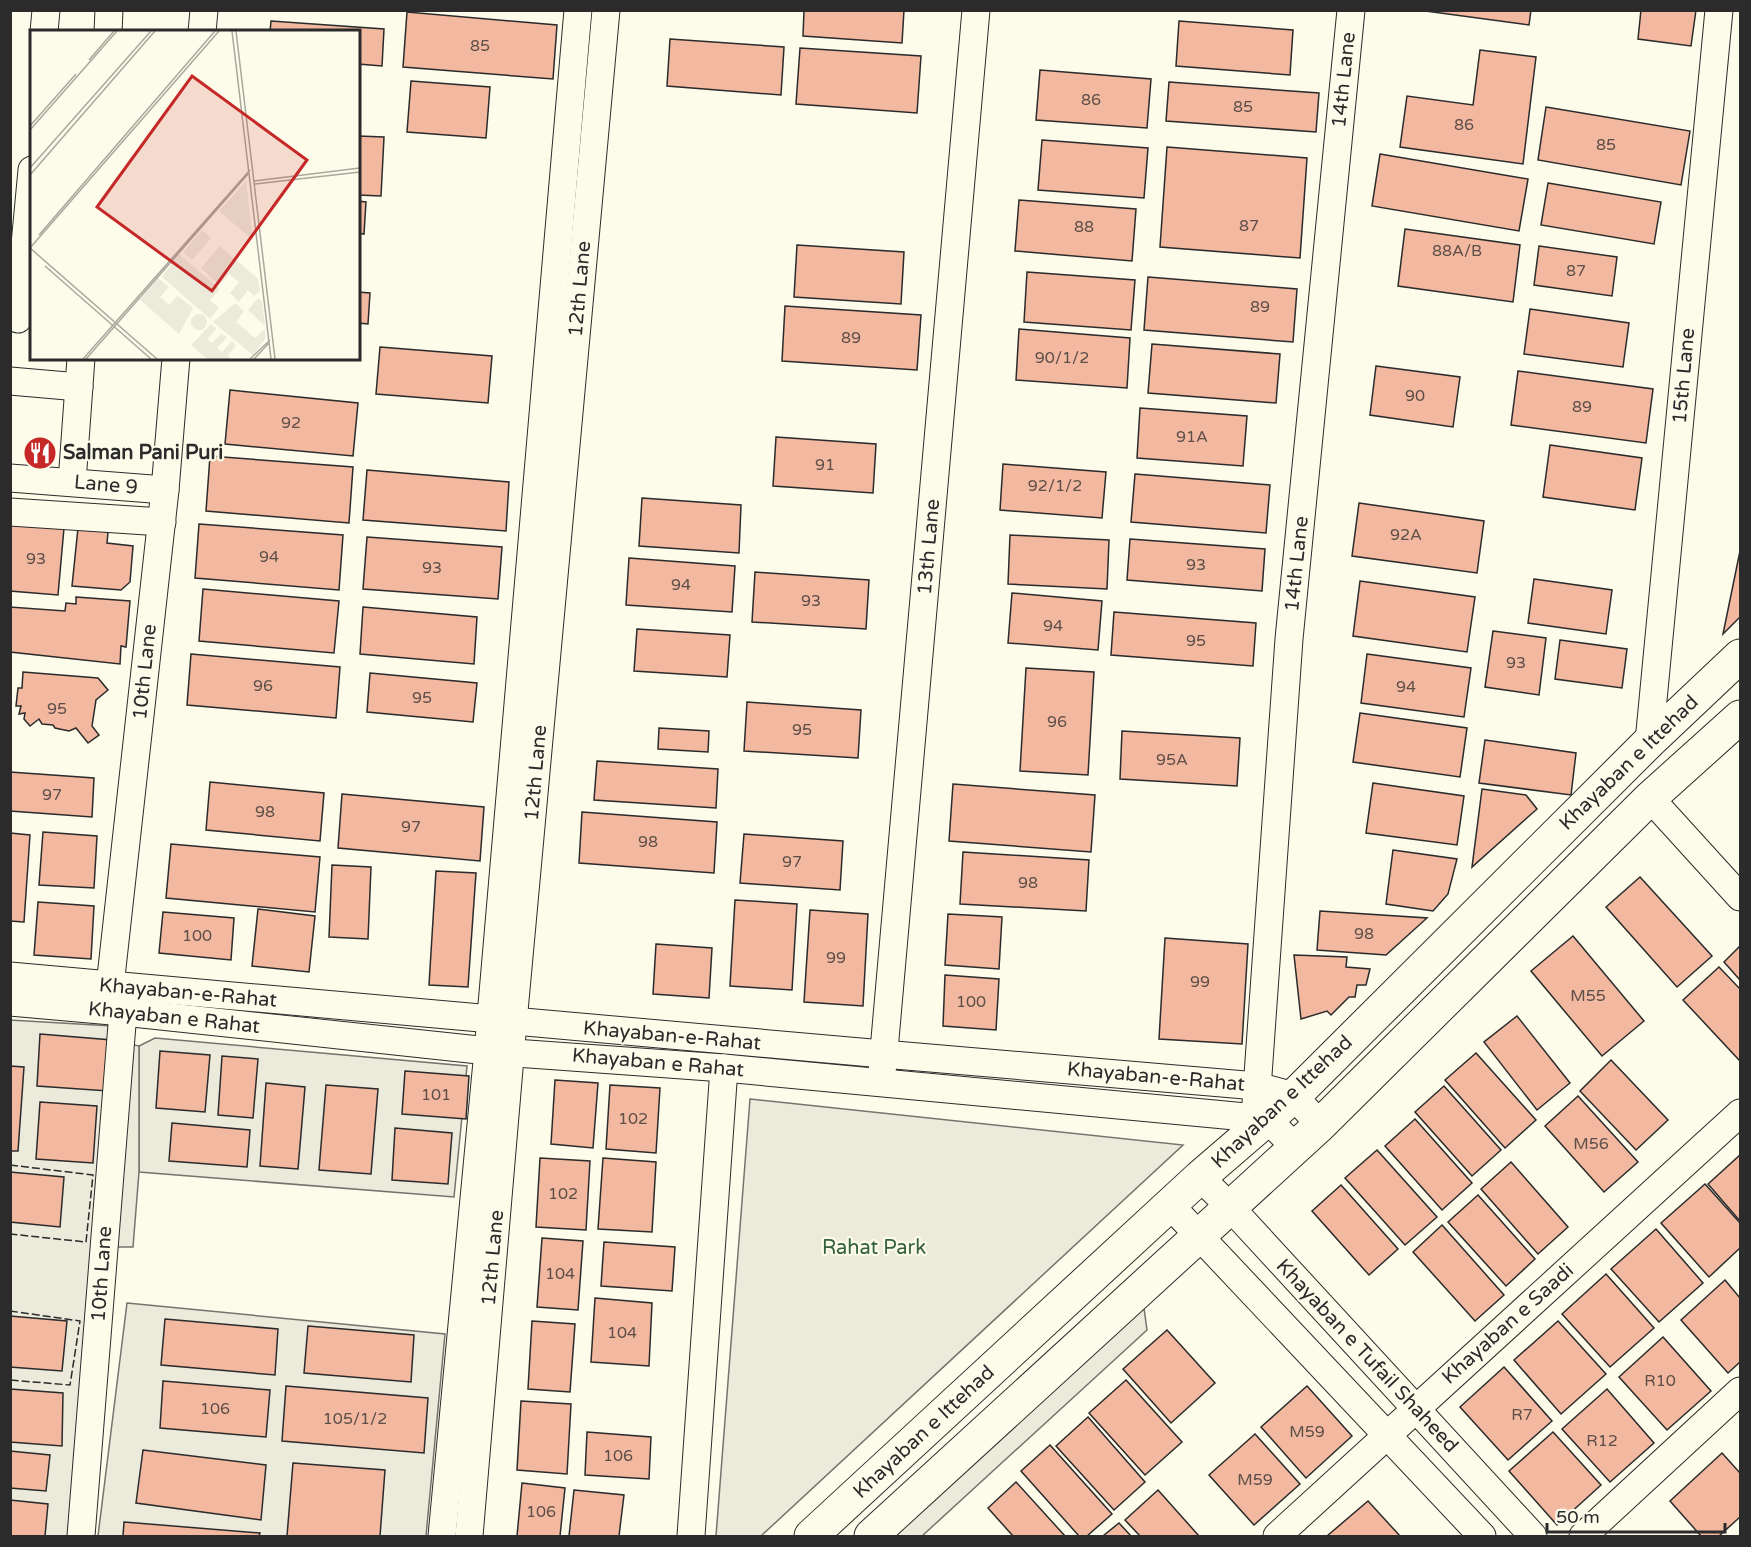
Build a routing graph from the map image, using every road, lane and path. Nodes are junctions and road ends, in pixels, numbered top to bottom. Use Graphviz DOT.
graph roads {
  1 [pos="46,10"];
  2 [pos="109,10"];
  3 [pos="204,10"];
  4 [pos="578,10"];
  5 [pos="606,10"];
  6 [pos="976,10"];
  7 [pos="1351,10"];
  8 [pos="1719,10"];
  9 [pos="44,30"];
  10 [pos="108,30"];
  11 [pos="202,30"];
  12 [pos="30,195"];
  13 [pos="20,319"];
  14 [pos="81,360"];
  15 [pos="176,360"];
  16 [pos="10,381"];
  17 [pos="79,387"];
  18 [pos="10,478"];
  19 [pos="72,482"];
  20 [pos="165,490"];
  21 [pos="10,512"];
  22 [pos="162,522"];
  23 [pos="1740,656"];
  24 [pos="1740,717"];
  25 [pos="1649,742"];
  26 [pos="1650,798"];
  27 [pos="1740,897"];
  28 [pos="10,976"];
  29 [pos="110,986"];
  30 [pos="10,1002"];
  31 [pos="123,1012"];
  32 [pos="501,1021"];
  33 [pos="500,1051"];
  34 [pos="883,1054"];
  35 [pos="724,1068"];
  36 [pos="881,1083"];
  37 [pos="1257,1086"];
  38 [pos="1294,1096"];
  39 [pos="1740,1113"];
  40 [pos="1261,1118"];
  41 [pos="1320,1125"];
  42 [pos="1294,1146"];
  43 [pos="1200,1177"];
  44 [pos="1170,1205"];
  45 [pos="1231,1208"];
  46 [pos="1200,1236"];
  47 [pos="1740,1391"];
  48 [pos="1415,1408"];
  49 [pos="1386,1435"];
  50 [pos="81,1536"];
  51 [pos="442,1536"];
  52 [pos="469,1536"];
  53 [pos="691,1536"];
  54 [pos="811,1536"];
  55 [pos="872,1536"];
  56 [pos="1277,1536"];
  57 [pos="1482,1536"];
  58 [pos="1533,1536"];
  59 [pos="1582,1536"];
  1 -- 9 [label="street"];
  2 -- 10 [label="street"];
  3 -- 11 [label="street"];
  4 -- 32 [label="street, 12th Lane"];
  5 -- 32 [label="street, 12th Lane"];
  6 -- 34 [label="street, 13th Lane"];
  7 -- 37 [label="street, 14th Lane"];
  8 -- 25 [label="street, 15th Lane"];
  12 -- 13 [label="street"];
  14 -- 17 [label="street"];
  15 -- 20 [label="street, 10th Lane"];
  16 -- 17 [label="street"];
  17 -- 19 [label="street"];
  18 -- 19 [label="street, Lane 9"];
  19 -- 20 [label="street, Lane 9"];
  20 -- 22 [label="street, 10th Lane"];
  21 -- 22 [label="street"];
  22 -- 29 [label="street, 10th Lane"];
  23 -- 25 [label="main road, Khayaban e Ittehad"];
  24 -- 26 [label="main road, Khayaban e Ittehad"];
  25 -- 38 [label="main road, Khayaban e Ittehad"];
  26 -- 27 [label="street"];
  26 -- 41 [label="main road, Khayaban e Ittehad"];
  28 -- 29 [label="street, Khayaban-e-Rahat"];
  29 -- 32 [label="street, Khayaban-e-Rahat"];
  30 -- 31 [label="street, Khayaban e Rahat"];
  31 -- 33 [label="street, Khayaban e Rahat"];
  31 -- 50 [label="street, 10th Lane"];
  32 -- 33 [label="street, 12th Lane"];
  32 -- 34 [label="street, Khayaban-e-Rahat"];
  33 -- 35 [label="street, Khayaban e Rahat"];
  33 -- 51 [label="street, 12th Lane"];
  33 -- 52 [label="street, 12th Lane"];
  34 -- 36 [label="street, 13th Lane"];
  34 -- 37 [label="street, Khayaban-e-Rahat"];
  35 -- 36 [label="street, Khayaban e Rahat"];
  35 -- 53 [label="street"];
  36 -- 40 [label="street, Khayaban e Rahat"];
  37 -- 38 [label="street, Khayaban-e-Rahat"];
  37 -- 40 [label="street, 14th Lane"];
  38 -- 40 [label="main road, Khayaban e Ittehad"];
  38 -- 41 [label="street"];
  39 -- 48 [label="street, Khayaban e Saadi"];
  40 -- 42 [label="street"];
  40 -- 43 [label="main road, Khayaban e Ittehad"];
  41 -- 42 [label="main road, Khayaban e Ittehad"];
  42 -- 45 [label="main road, Khayaban e Ittehad"];
  43 -- 44 [label="main road, Khayaban e Ittehad"];
  43 -- 45 [label="street, Khayaban e Tufail Shaheed"];
  44 -- 46 [label="street, Khayaban e Tufail Shaheed"];
  44 -- 54 [label="main road, Khayaban e Ittehad"];
  45 -- 46 [label="main road, Khayaban e Ittehad"];
  45 -- 48 [label="street, Khayaban e Tufail Shaheed"];
  46 -- 49 [label="street, Khayaban e Tufail Shaheed"];
  46 -- 55 [label="main road, Khayaban e Ittehad"];
  47 -- 59 [label="street"];
  48 -- 49 [label="street, Khayaban e Saadi"];
  48 -- 58 [label="street, Khayaban e Tufail Shaheed"];
  49 -- 56 [label="street, Khayaban e Saadi"];
  49 -- 57 [label="street, Khayaban e Tufail Shaheed"];
}
